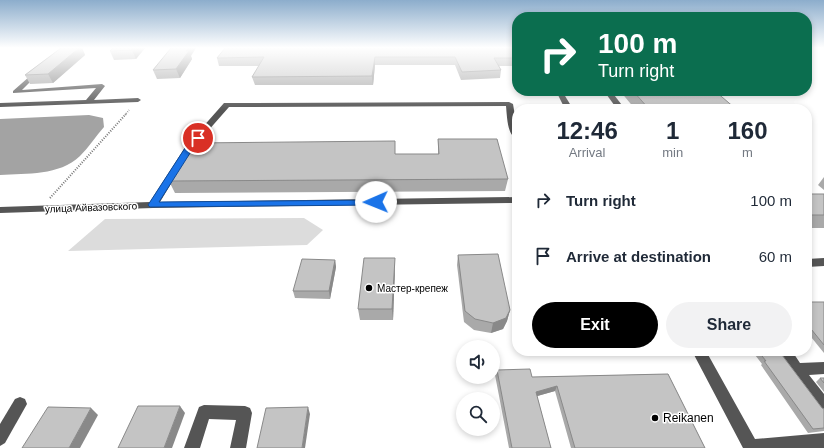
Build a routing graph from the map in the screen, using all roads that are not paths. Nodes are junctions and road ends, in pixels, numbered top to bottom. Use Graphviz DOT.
graph roads {
  1 [pos="41,69"];
  2 [pos="611,96"];
  3 [pos="138,100"];
  4 [pos="88,102"];
  5 [pos="617,104"];
  6 [pos="0,105"];
  7 [pos="512,122"];
  8 [pos="512,200"];
  9 [pos="153,205"];
  10 [pos="0,210"];
  11 [pos="824,262"];
  12 [pos="812,263"];
  13 [pos="702,356"];
  14 [pos="788,356"];
  15 [pos="824,368"];
  16 [pos="798,369"];
  17 [pos="20,404"];
  18 [pos="824,406"];
  19 [pos="0,438"];
  20 [pos="824,442"];
  21 [pos="192,448"];
  22 [pos="238,448"];
  23 [pos="751,448"];
  1 -- 4 [label="street"];
  2 -- 5 [label="street"];
  3 -- 4 [label="street"];
  4 -- 6 [label="street"];
  7 -- 9 [label="street"];
  8 -- 9 [label="street, улица Айвазовского"];
  9 -- 10 [label="street, улица Айвазовского"];
  11 -- 12 [label="street"];
  13 -- 23 [label="street"];
  14 -- 16 [label="street"];
  15 -- 16 [label="street"];
  16 -- 18 [label="street"];
  17 -- 19 [label="street"];
  20 -- 23 [label="street"];
  21 -- 22 [label="street"];
}
